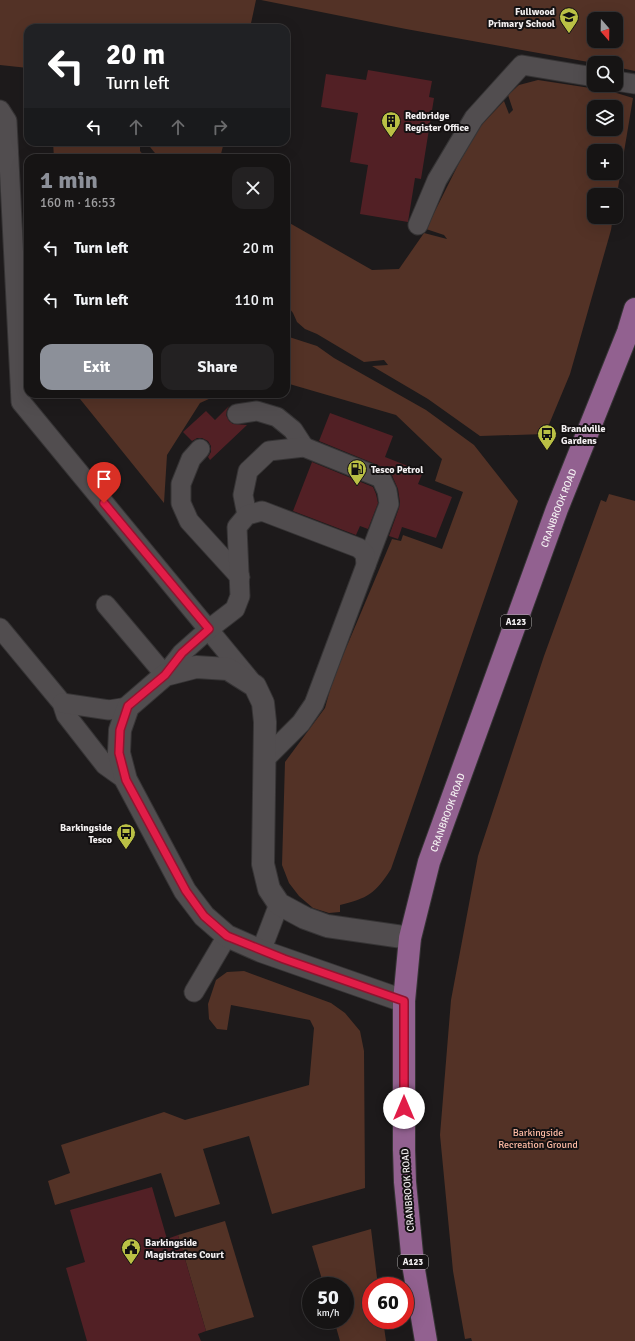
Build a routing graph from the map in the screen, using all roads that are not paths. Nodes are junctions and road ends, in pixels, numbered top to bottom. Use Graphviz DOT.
graph roads {
  1 [pos="587,76"];
  2 [pos="623,82"];
  3 [pos="635,84"];
  4 [pos="0,110"];
  5 [pos="418,225"];
  6 [pos="635,309"];
  7 [pos="237,414"];
  8 [pos="304,447"];
  9 [pos="200,449"];
  10 [pos="247,515"];
  11 [pos="366,565"];
  12 [pos="240,577"];
  13 [pos="106,605"];
  14 [pos="0,628"];
  15 [pos="209,629"];
  16 [pos="165,675"];
  17 [pos="255,686"];
  18 [pos="62,703"];
  19 [pos="128,706"];
  20 [pos="265,760"];
  21 [pos="126,780"];
  22 [pos="278,904"];
  23 [pos="227,936"];
  24 [pos="410,938"];
  25 [pos="261,951"];
  26 [pos="194,992"];
  27 [pos="404,1001"];
  28 [pos="426,1341"];
  1 -- 5 [label="lane"];
  2 -- 3 [label="lane"];
  4 -- 15 [label="lane"];
  6 -- 24 [label="main road, CRANBROOK ROAD / A123"];
  7 -- 8 [label="lane"];
  8 -- 10 [label="lane"];
  8 -- 11 [label="lane"];
  9 -- 12 [label="lane"];
  10 -- 11 [label="lane"];
  10 -- 12 [label="lane"];
  11 -- 20 [label="lane"];
  12 -- 15 [label="lane"];
  13 -- 16 [label="lane"];
  14 -- 18 [label="lane"];
  15 -- 16 [label="lane"];
  15 -- 17 [label="lane"];
  16 -- 17 [label="street"];
  16 -- 19 [label="street"];
  17 -- 20 [label="street"];
  18 -- 19 [label="lane"];
  18 -- 21 [label="lane"];
  19 -- 21 [label="street"];
  20 -- 22 [label="street"];
  21 -- 23 [label="street"];
  22 -- 24 [label="street"];
  22 -- 25 [label="lane"];
  23 -- 25 [label="street"];
  23 -- 26 [label="lane"];
  24 -- 27 [label="main road, CRANBROOK ROAD / A123"];
  25 -- 27 [label="street"];
  27 -- 28 [label="main road, CRANBROOK ROAD / A123"];
}
